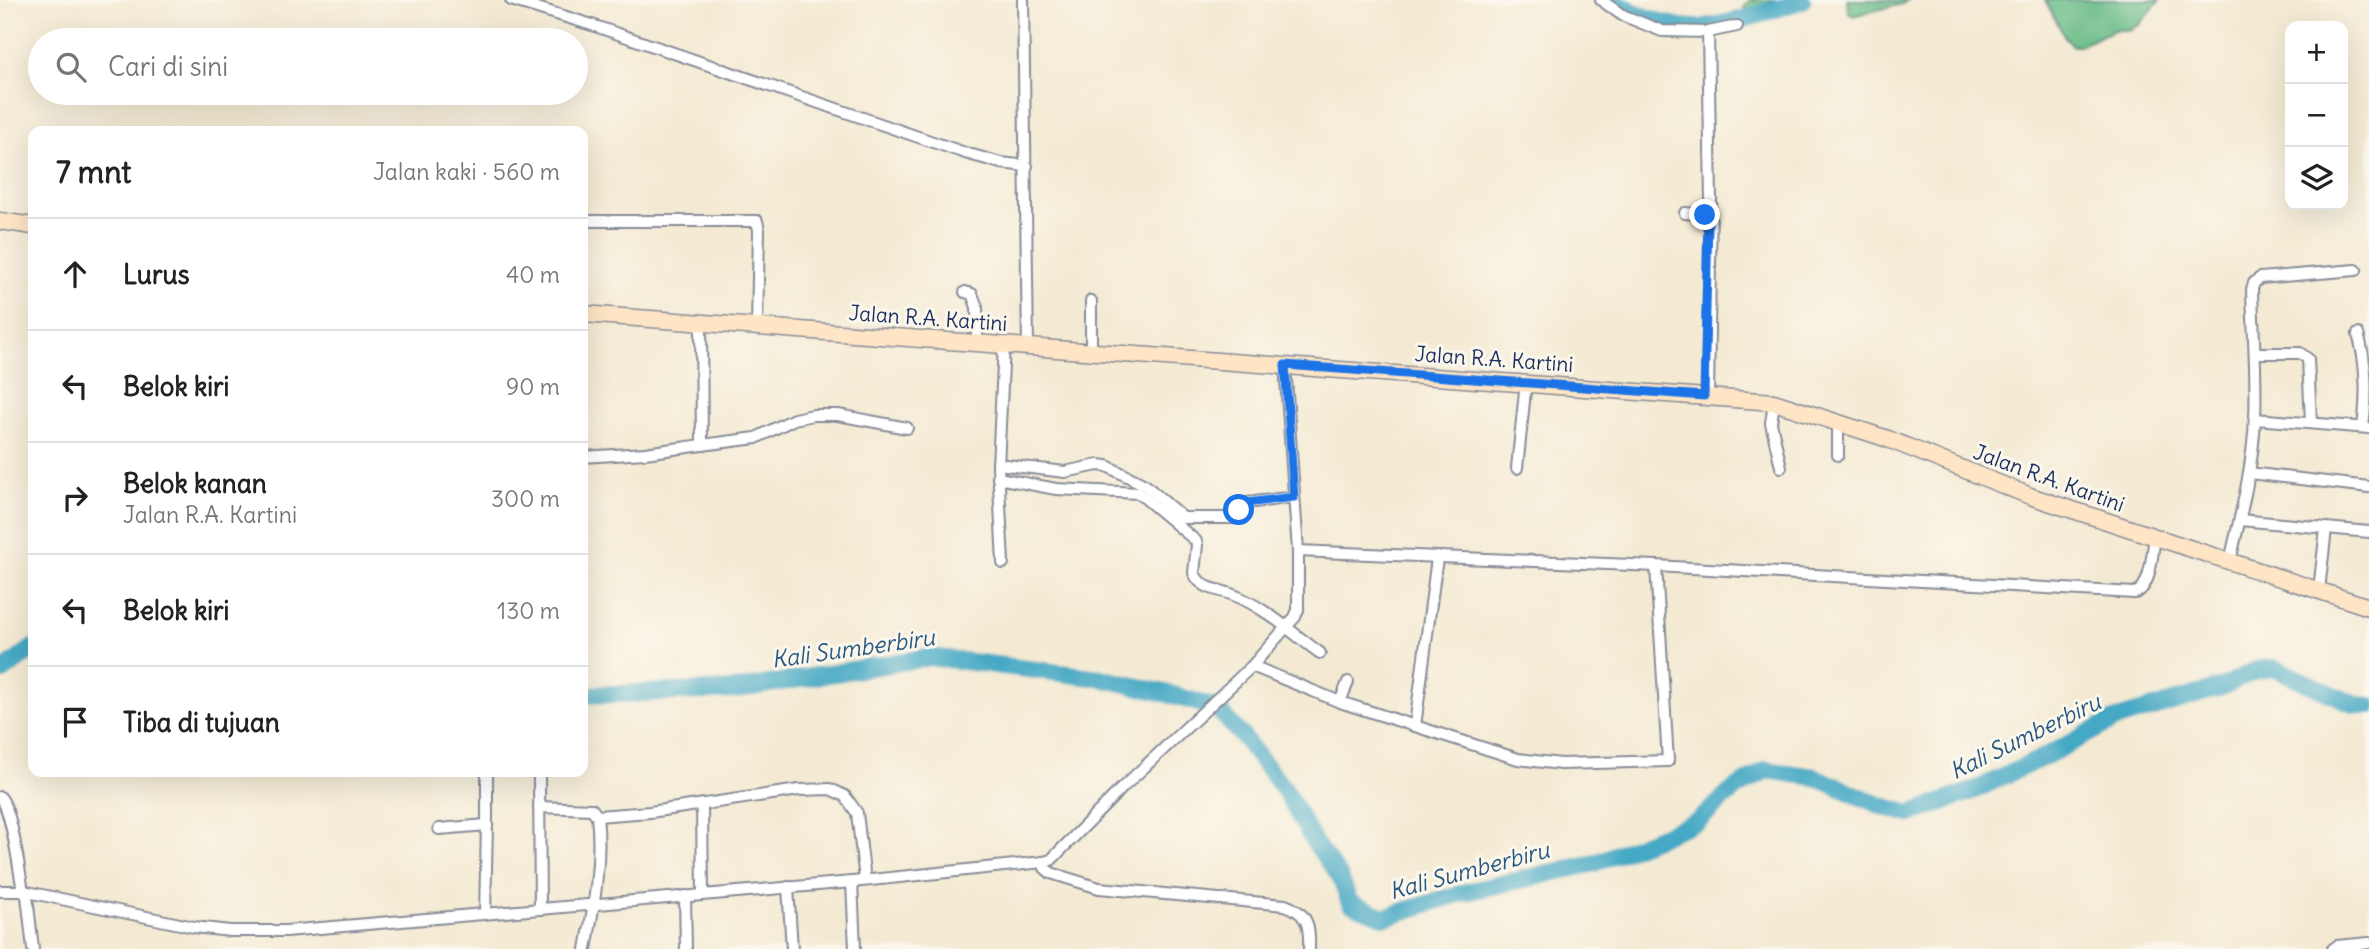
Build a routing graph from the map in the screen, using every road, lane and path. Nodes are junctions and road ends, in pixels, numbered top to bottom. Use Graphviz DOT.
graph roads {
  1 [pos="511,0"];
  2 [pos="1023,0"];
  3 [pos="1601,0"];
  4 [pos="1737,26"];
  5 [pos="1708,32"];
  6 [pos="1027,166"];
  7 [pos="1685,213"];
  8 [pos="0,221"];
  9 [pos="588,221"];
  10 [pos="28,225"];
  11 [pos="2356,270"];
  12 [pos="965,292"];
  13 [pos="1091,301"];
  14 [pos="588,314"];
  15 [pos="701,323"];
  16 [pos="757,327"];
  17 [pos="2358,334"];
  18 [pos="977,343"];
  19 [pos="1004,345"];
  20 [pos="1028,346"];
  21 [pos="1091,351"];
  22 [pos="2255,353"];
  23 [pos="1285,365"];
  24 [pos="1526,382"];
  25 [pos="1706,396"];
  26 [pos="1774,402"];
  27 [pos="2367,412"];
  28 [pos="2255,419"];
  29 [pos="2311,422"];
  30 [pos="1838,423"];
  31 [pos="908,428"];
  32 [pos="2366,428"];
  33 [pos="702,445"];
  34 [pos="1838,455"];
  35 [pos="588,457"];
  36 [pos="1781,467"];
  37 [pos="1517,468"];
  38 [pos="998,471"];
  39 [pos="2249,473"];
  40 [pos="2369,487"];
  41 [pos="1142,489"];
  42 [pos="1294,497"];
  43 [pos="2240,520"];
  44 [pos="2326,529"];
  45 [pos="2369,532"];
  46 [pos="2155,537"];
  47 [pos="1298,551"];
  48 [pos="1437,558"];
  49 [pos="2230,561"];
  50 [pos="1003,563"];
  51 [pos="1656,566"];
  52 [pos="2319,590"];
  53 [pos="2368,602"];
  54 [pos="1289,626"];
  55 [pos="1320,653"];
  56 [pos="1252,666"];
  57 [pos="1348,682"];
  58 [pos="1341,700"];
  59 [pos="1415,726"];
  60 [pos="487,777"];
  61 [pos="539,778"];
  62 [pos="0,797"];
  63 [pos="702,804"];
  64 [pos="539,807"];
  65 [pos="597,817"];
  66 [pos="487,825"];
  67 [pos="439,829"];
  68 [pos="1043,862"];
  69 [pos="865,880"];
  70 [pos="852,883"];
  71 [pos="788,887"];
  72 [pos="0,891"];
  73 [pos="23,891"];
  74 [pos="703,894"];
  75 [pos="685,896"];
  76 [pos="594,903"];
  77 [pos="540,909"];
  78 [pos="485,914"];
  79 [pos="2369,943"];
  80 [pos="33,949"];
  81 [pos="586,949"];
  82 [pos="686,949"];
  83 [pos="792,949"];
  84 [pos="855,949"];
  85 [pos="1309,949"];
  86 [pos="2333,949"];
  1 -- 6 [label="street"];
  2 -- 6 [label="street"];
  3 -- 5 [label="street"];
  4 -- 5 [label="street"];
  5 -- 25 [label="street"];
  6 -- 20 [label="street"];
  7 -- 25 [label="street"];
  8 -- 10 [label="main road"];
  9 -- 16 [label="street"];
  11 -- 22 [label="street"];
  12 -- 18 [label="street"];
  13 -- 21 [label="street"];
  14 -- 15 [label="main road, Jalan R.A. Kartini"];
  15 -- 16 [label="main road, Jalan R.A. Kartini"];
  15 -- 33 [label="street"];
  16 -- 18 [label="main road, Jalan R.A. Kartini"];
  17 -- 27 [label="street"];
  18 -- 19 [label="main road, Jalan R.A. Kartini"];
  19 -- 20 [label="main road, Jalan R.A. Kartini"];
  19 -- 38 [label="street"];
  20 -- 21 [label="main road, Jalan R.A. Kartini"];
  21 -- 23 [label="main road, Jalan R.A. Kartini"];
  22 -- 28 [label="street"];
  22 -- 29 [label="street"];
  23 -- 24 [label="main road, Jalan R.A. Kartini"];
  23 -- 42 [label="street"];
  24 -- 25 [label="main road, Jalan R.A. Kartini"];
  24 -- 37 [label="street"];
  25 -- 26 [label="main road, Jalan R.A. Kartini"];
  26 -- 30 [label="main road, Jalan R.A. Kartini"];
  26 -- 36 [label="street"];
  27 -- 32 [label="street"];
  28 -- 29 [label="street"];
  28 -- 39 [label="street"];
  29 -- 32 [label="street"];
  30 -- 34 [label="street"];
  30 -- 46 [label="main road, Jalan R.A. Kartini"];
  31 -- 33 [label="street"];
  33 -- 35 [label="street"];
  38 -- 41 [label="street"];
  38 -- 41 [label="street"];
  38 -- 50 [label="street"];
  39 -- 40 [label="street"];
  39 -- 43 [label="street"];
  41 -- 42 [label="street"];
  41 -- 54 [label="street"];
  42 -- 47 [label="street"];
  43 -- 44 [label="street"];
  43 -- 49 [label="street"];
  44 -- 45 [label="street"];
  44 -- 52 [label="street"];
  46 -- 49 [label="main road, Jalan R.A. Kartini"];
  46 -- 51 [label="street"];
  47 -- 48 [label="street"];
  47 -- 54 [label="street"];
  48 -- 51 [label="street"];
  48 -- 59 [label="street"];
  49 -- 52 [label="main road, Jalan R.A. Kartini"];
  51 -- 59 [label="street"];
  52 -- 53 [label="main road, Jalan R.A. Kartini"];
  54 -- 55 [label="street"];
  54 -- 56 [label="street"];
  56 -- 58 [label="street"];
  56 -- 68 [label="street"];
  57 -- 58 [label="street"];
  58 -- 59 [label="street"];
  60 -- 66 [label="street"];
  61 -- 64 [label="street"];
  62 -- 73 [label="street"];
  63 -- 65 [label="street"];
  63 -- 69 [label="street"];
  63 -- 74 [label="street"];
  64 -- 65 [label="street"];
  64 -- 77 [label="street"];
  65 -- 76 [label="street"];
  66 -- 67 [label="street"];
  66 -- 78 [label="street"];
  68 -- 69 [label="street"];
  68 -- 85 [label="street"];
  69 -- 70 [label="street"];
  70 -- 71 [label="street"];
  70 -- 84 [label="street"];
  71 -- 74 [label="street"];
  71 -- 83 [label="street"];
  72 -- 73 [label="street"];
  73 -- 78 [label="street"];
  73 -- 80 [label="street"];
  74 -- 75 [label="street"];
  75 -- 76 [label="street"];
  75 -- 82 [label="street"];
  76 -- 77 [label="street"];
  76 -- 81 [label="street"];
  77 -- 78 [label="street"];
  79 -- 86 [label="street"];
}
